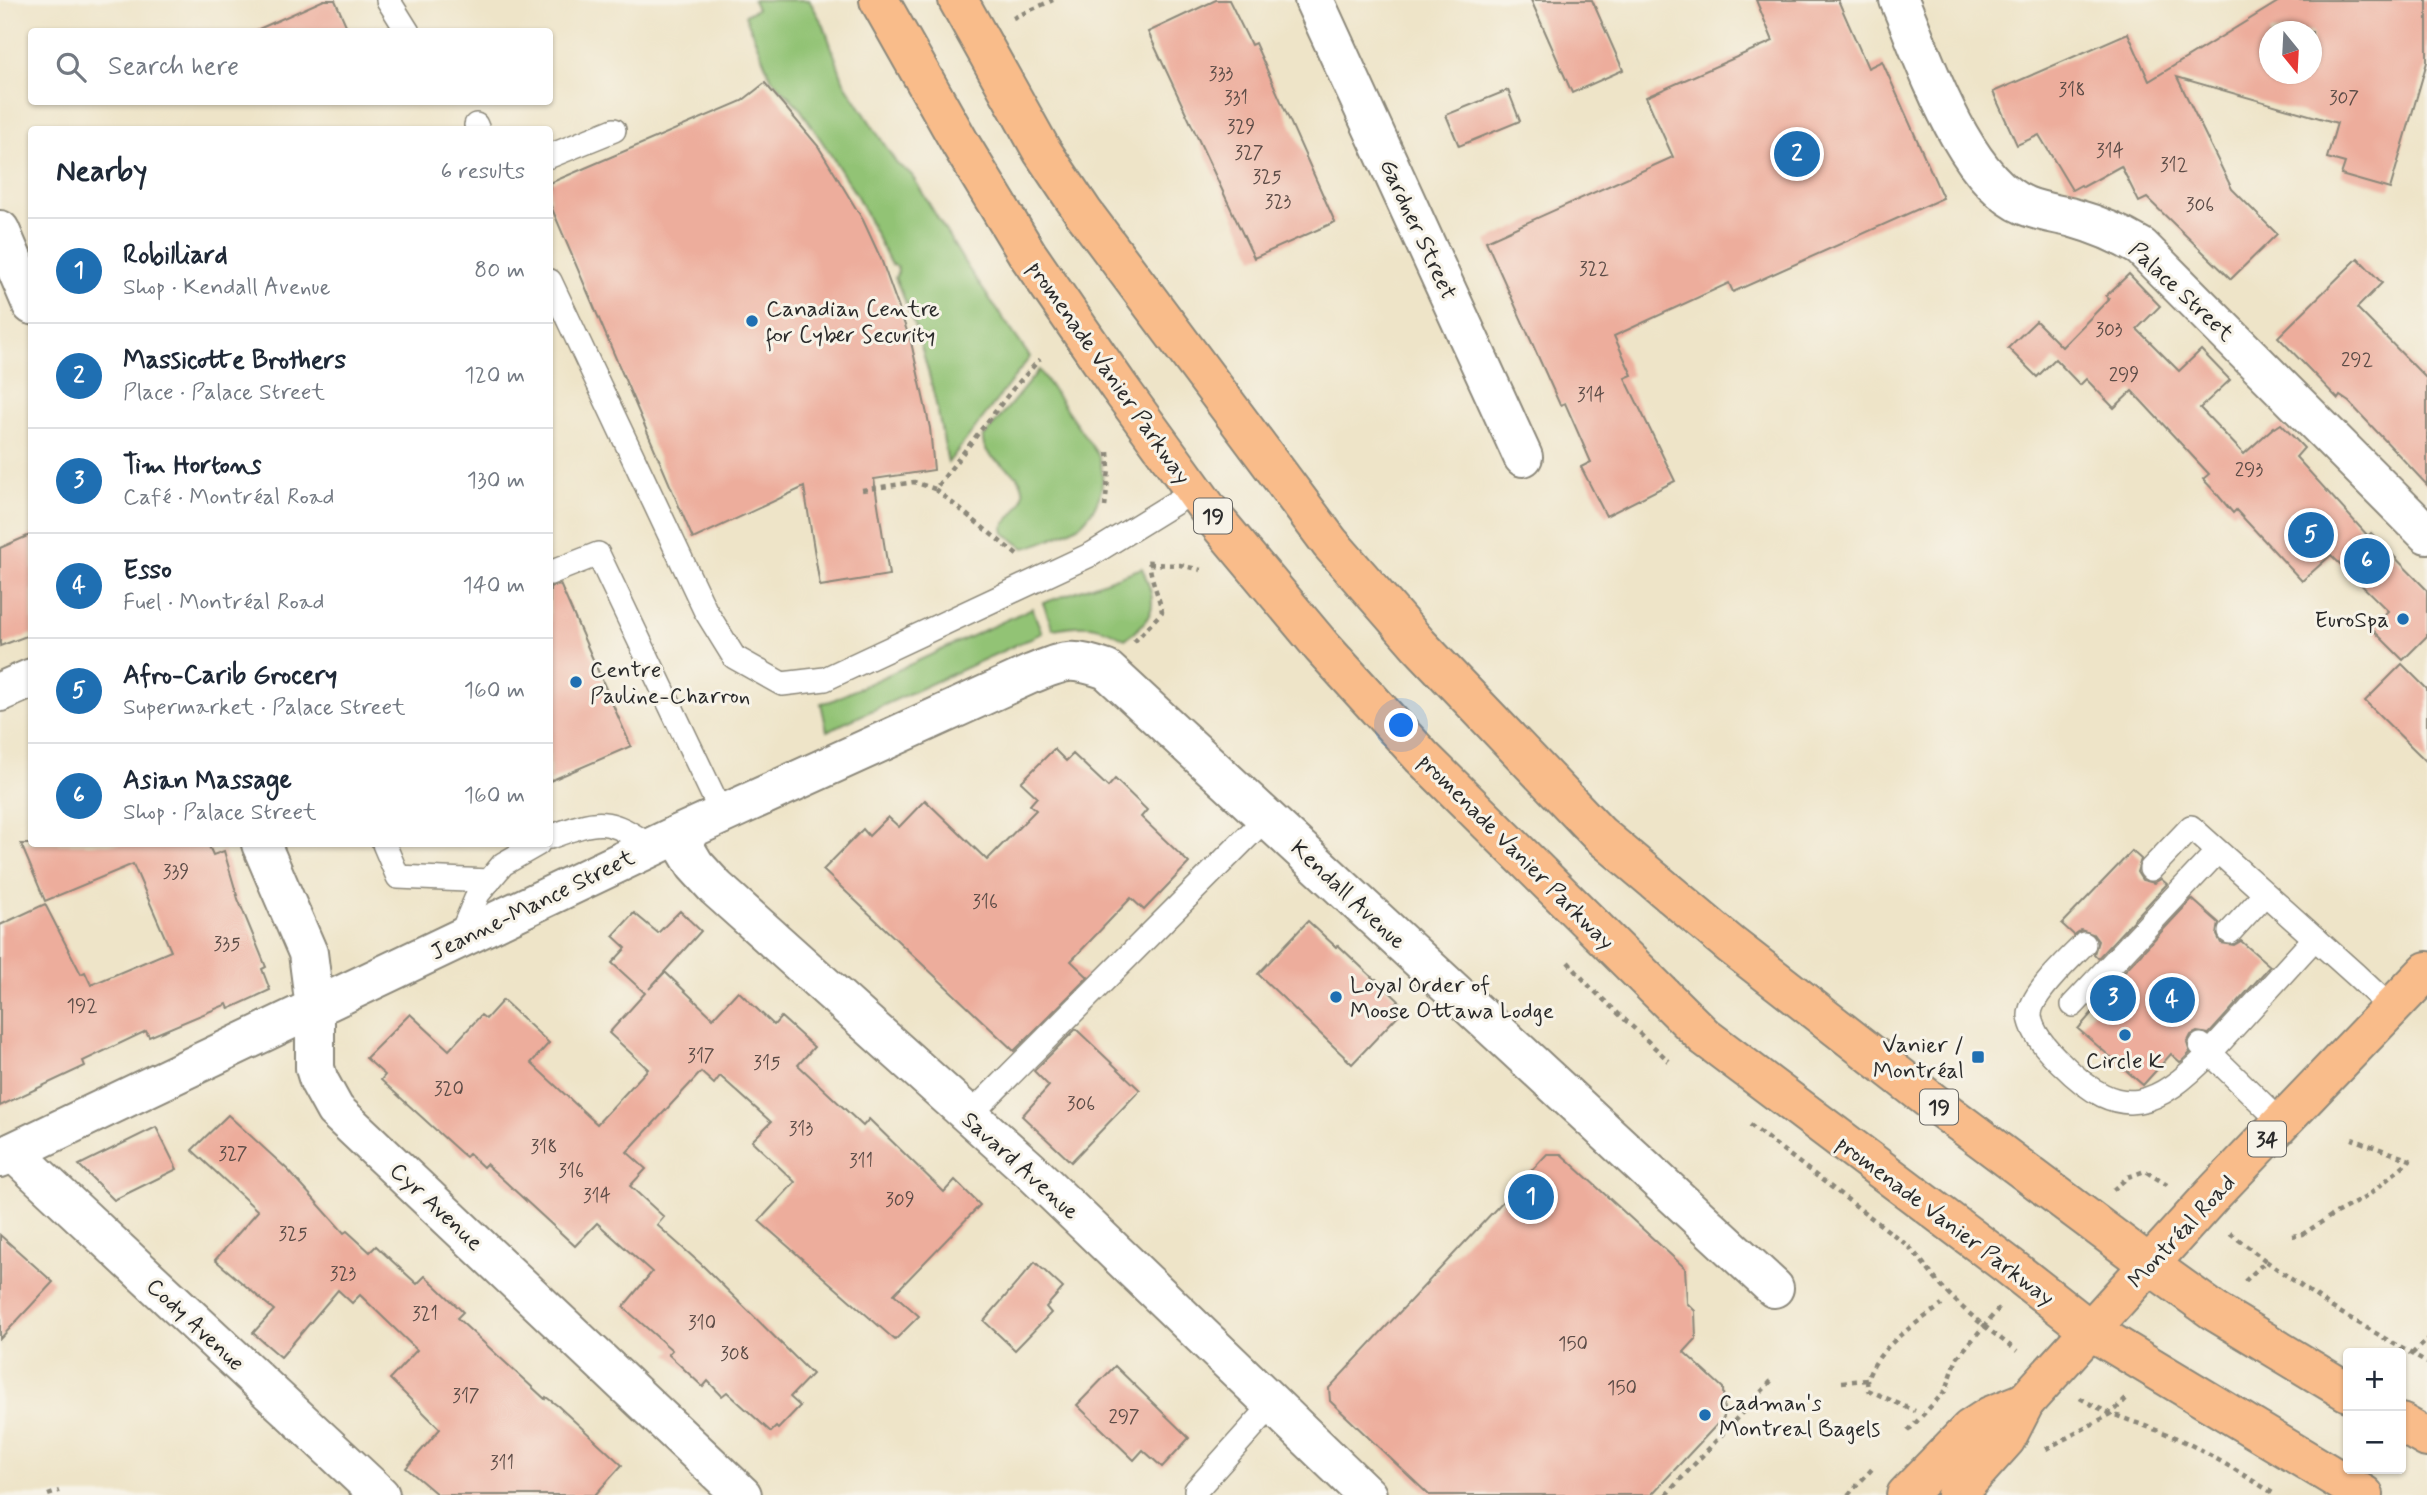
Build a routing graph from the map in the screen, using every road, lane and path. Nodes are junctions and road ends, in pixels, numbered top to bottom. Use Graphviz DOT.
graph roads {
  1 [pos="388,0"];
  2 [pos="879,0"];
  3 [pos="958,0"];
  4 [pos="1314,0"];
  5 [pos="1899,0"];
  6 [pos="406,28"];
  7 [pos="614,130"];
  8 [pos="553,155"];
  9 [pos="0,230"];
  10 [pos="553,287"];
  11 [pos="28,296"];
  12 [pos="1040,359"];
  13 [pos="1108,453"];
  14 [pos="1523,457"];
  15 [pos="935,489"];
  16 [pos="862,490"];
  17 [pos="1194,491"];
  18 [pos="1158,514"];
  19 [pos="1097,516"];
  20 [pos="2427,534"];
  21 [pos="1022,559"];
  22 [pos="1149,564"];
  23 [pos="1201,570"];
  24 [pos="553,572"];
  25 [pos="1129,648"];
  26 [pos="1068,660"];
  27 [pos="28,680"];
  28 [pos="0,692"];
  29 [pos="722,814"];
  30 [pos="1266,817"];
  31 [pos="553,836"];
  32 [pos="664,841"];
  33 [pos="262,847"];
  34 [pos="385,847"];
  35 [pos="533,847"];
  36 [pos="2217,852"];
  37 [pos="2151,869"];
  38 [pos="489,881"];
  39 [pos="2265,894"];
  40 [pos="2230,932"];
  41 [pos="2315,937"];
  42 [pos="459,939"];
  43 [pos="2084,944"];
  44 [pos="2427,971"];
  45 [pos="2073,1005"];
  46 [pos="315,1008"];
  47 [pos="2391,1008"];
  48 [pos="2206,1049"];
  49 [pos="968,1117"];
  50 [pos="2282,1123"];
  51 [pos="2352,1139"];
  52 [pos="6,1155"];
  53 [pos="2155,1177"];
  54 [pos="2120,1183"];
  55 [pos="2291,1236"];
  56 [pos="2266,1261"];
  57 [pos="2150,1265"];
  58 [pos="1774,1289"];
  59 [pos="1942,1305"];
  60 [pos="1999,1308"];
  61 [pos="1983,1325"];
  62 [pos="2090,1330"];
  63 [pos="1992,1332"];
  64 [pos="2427,1339"];
  65 [pos="2412,1354"];
  66 [pos="2427,1363"];
  67 [pos="1773,1379"];
  68 [pos="1867,1380"];
  69 [pos="1842,1382"];
  70 [pos="2343,1389"];
  71 [pos="2129,1396"];
  72 [pos="2082,1400"];
  73 [pos="2025,1402"];
  74 [pos="1273,1404"];
  75 [pos="1915,1411"];
  76 [pos="2111,1414"];
  77 [pos="2406,1426"];
  78 [pos="1904,1435"];
  79 [pos="2427,1438"];
  80 [pos="2037,1454"];
  81 [pos="1876,1465"];
  82 [pos="1196,1490"];
  83 [pos="59,1491"];
  84 [pos="48,1495"];
  85 [pos="380,1495"];
  86 [pos="742,1495"];
  87 [pos="1367,1495"];
  88 [pos="1666,1495"];
  89 [pos="1848,1495"];
  90 [pos="1906,1495"];
  91 [pos="1956,1495"];
  92 [pos="2276,1495"];
  93 [pos="2364,1495"];
  1 -- 6 [label="lane"];
  2 -- 17 [label="main road, promenade Vanier Parkway / 19"];
  3 -- 57 [label="main road, 19"];
  4 -- 14 [label="street, Gardner Street"];
  5 -- 20 [label="street, Palace Street"];
  7 -- 8 [label="lane"];
  9 -- 11 [label="street"];
  10 -- 18 [label="lane"];
  12 -- 15 [label="path"];
  13 -- 19 [label="path"];
  15 -- 16 [label="path"];
  15 -- 21 [label="path"];
  17 -- 18 [label="lane"];
  17 -- 62 [label="main road, promenade Vanier Parkway / 19"];
  18 -- 22 [label="path"];
  22 -- 23 [label="path"];
  22 -- 25 [label="path"];
  24 -- 29 [label="lane"];
  26 -- 29 [label="street, Jeanne-Mance Street"];
  26 -- 30 [label="street, Kendall Avenue"];
  27 -- 28 [label="street"];
  29 -- 32 [label="street, Jeanne-Mance Street"];
  30 -- 49 [label="lane"];
  30 -- 58 [label="street, Kendall Avenue"];
  31 -- 32 [label="lane"];
  32 -- 42 [label="street, Jeanne-Mance Street"];
  32 -- 49 [label="street, Savard Avenue"];
  33 -- 46 [label="street, Cyr Avenue"];
  34 -- 38 [label="lane"];
  35 -- 38 [label="lane"];
  36 -- 37 [label="lane"];
  36 -- 39 [label="lane"];
  36 -- 45 [label="lane"];
  38 -- 42 [label="lane"];
  39 -- 40 [label="lane"];
  39 -- 41 [label="lane"];
  41 -- 47 [label="lane"];
  41 -- 48 [label="lane"];
  42 -- 46 [label="street, Jeanne-Mance Street"];
  43 -- 48 [label="lane"];
  44 -- 47 [label="main road, Montréal Road / 34"];
  46 -- 52 [label="street, Jeanne-Mance Street"];
  46 -- 86 [label="street, Cyr Avenue"];
  47 -- 50 [label="main road, Montréal Road / 34"];
  48 -- 50 [label="lane"];
  49 -- 74 [label="street, Savard Avenue"];
  50 -- 57 [label="main road, Montréal Road / 34"];
  51 -- 55 [label="path"];
  52 -- 85 [label="street, Cody Avenue"];
  53 -- 54 [label="path"];
  56 -- 65 [label="path"];
  57 -- 62 [label="main road, Montréal Road / 34"];
  57 -- 70 [label="main road, 19"];
  59 -- 68 [label="path"];
  60 -- 61 [label="path"];
  61 -- 63 [label="path"];
  61 -- 78 [label="path"];
  62 -- 73 [label="main road, Montréal Road / 34"];
  62 -- 93 [label="main road, promenade Vanier Parkway / 19"];
  64 -- 65 [label="path"];
  65 -- 66 [label="path"];
  67 -- 88 [label="path"];
  68 -- 69 [label="path"];
  68 -- 75 [label="path"];
  71 -- 76 [label="path"];
  72 -- 76 [label="path"];
  73 -- 90 [label="main road, Montréal Road"];
  73 -- 91 [label="main road, Montréal Road / 34"];
  74 -- 82 [label="lane"];
  74 -- 87 [label="street, Savard Avenue"];
  76 -- 80 [label="path"];
  76 -- 92 [label="path"];
  77 -- 79 [label="main road"];
  81 -- 89 [label="path"];
  83 -- 84 [label="path"];
}
